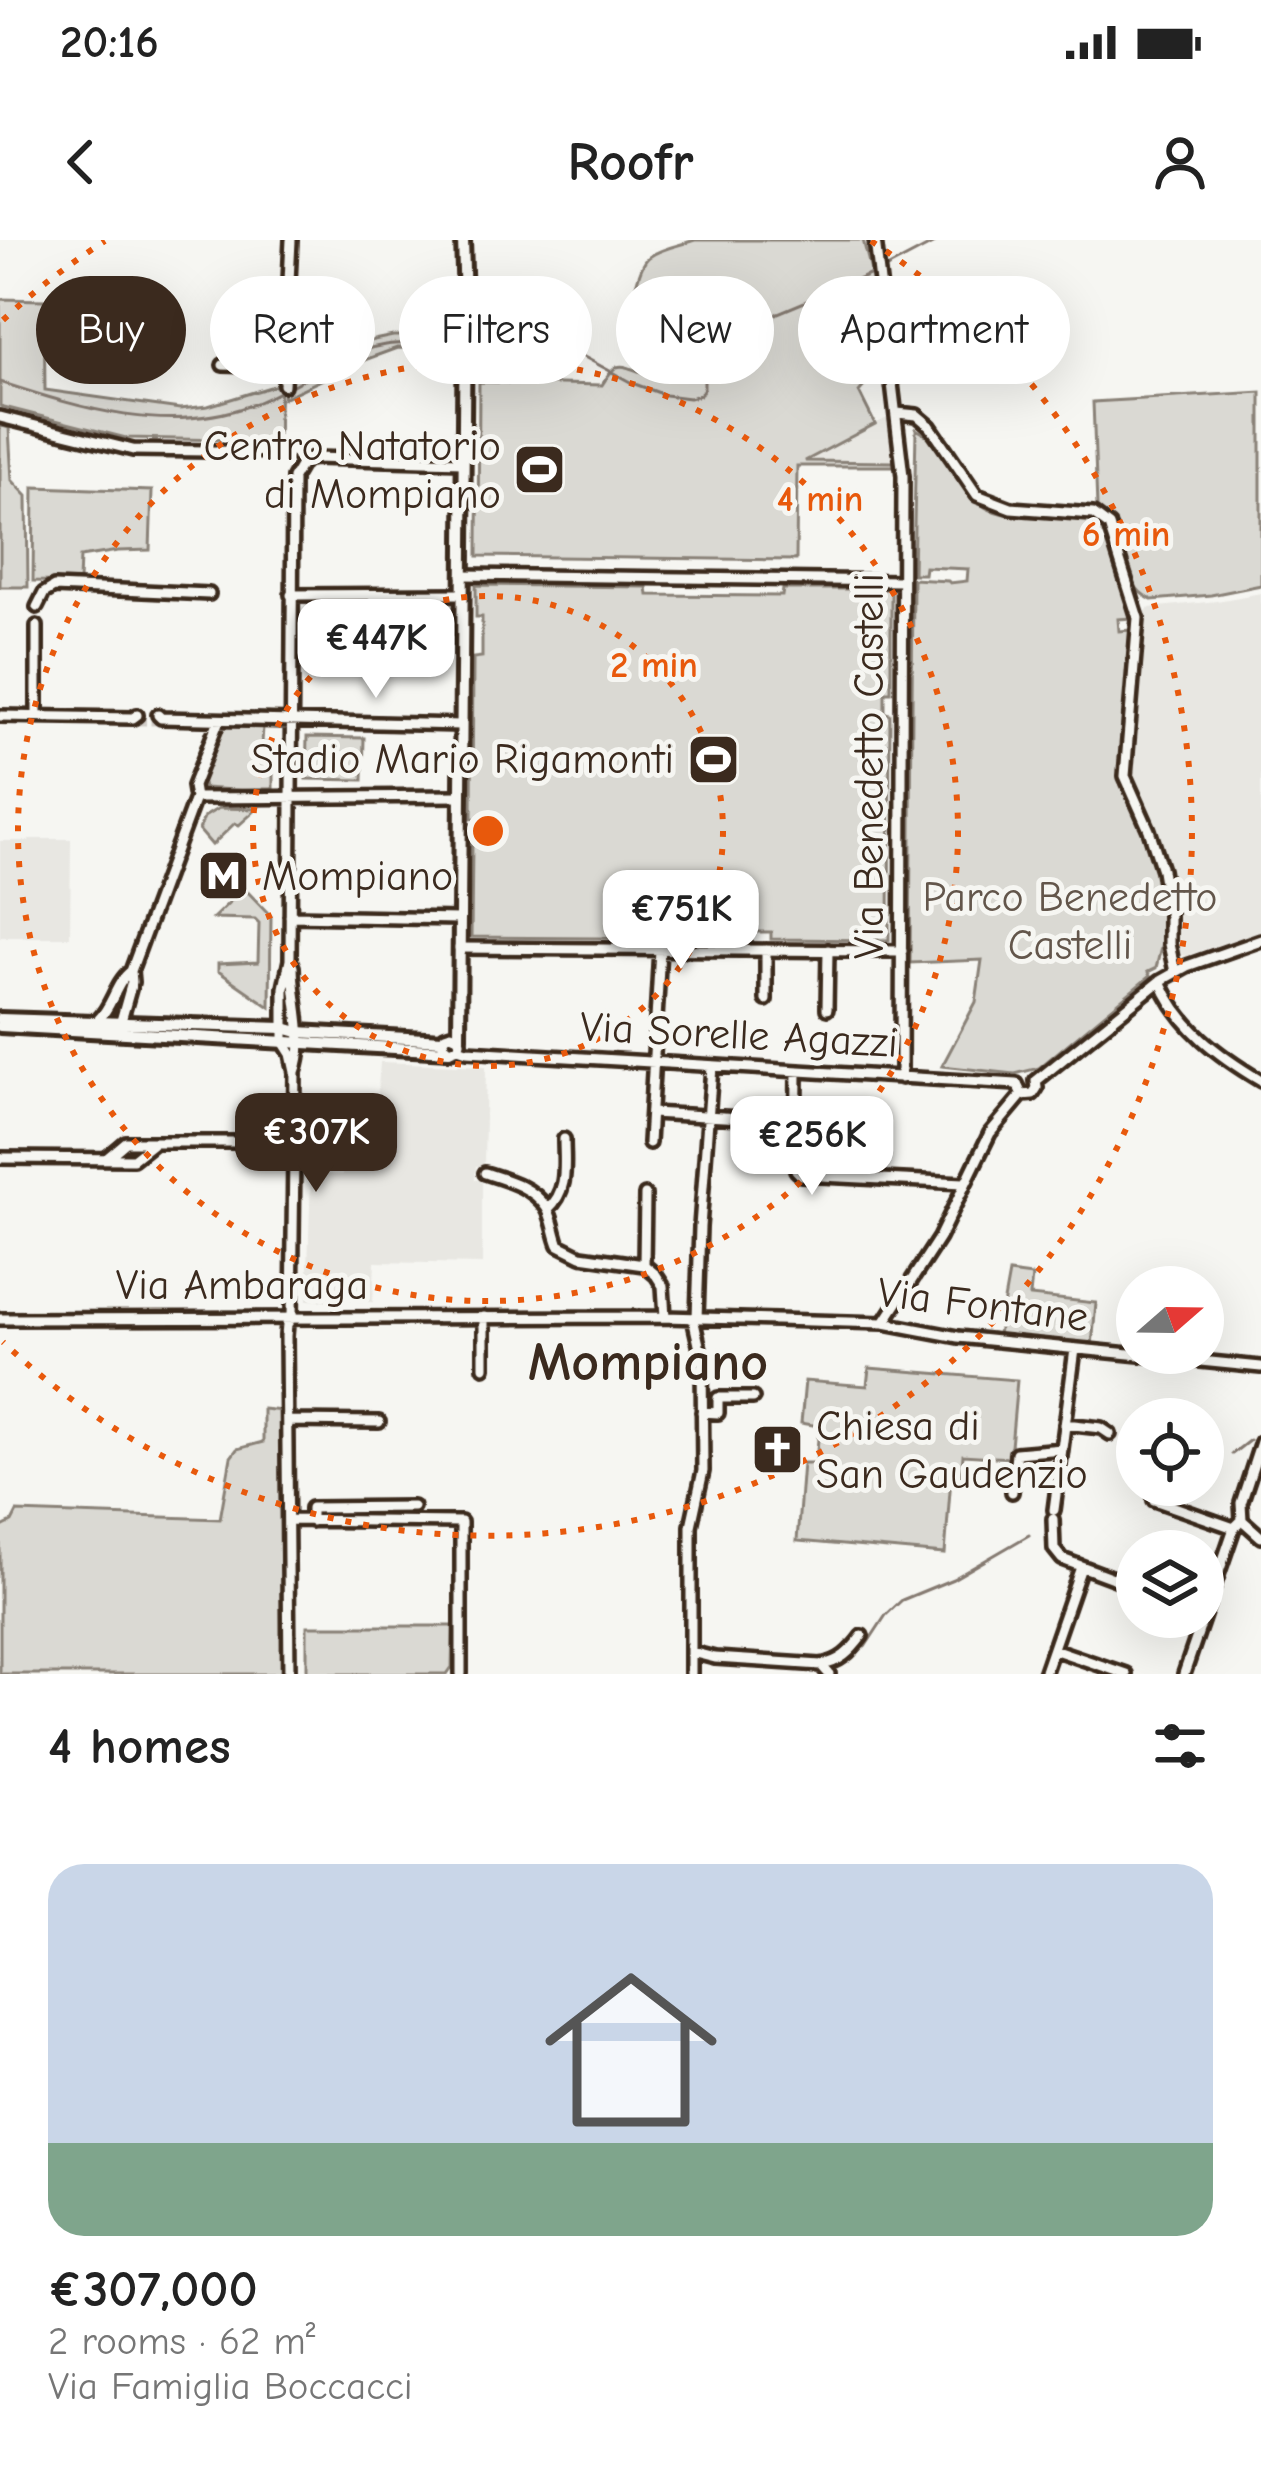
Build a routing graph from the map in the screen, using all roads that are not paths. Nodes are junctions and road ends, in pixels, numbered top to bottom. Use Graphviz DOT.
graph roads {
  1 [pos="291,240"];
  2 [pos="467,240"];
  3 [pos="875,240"];
  4 [pos="289,276"];
  5 [pos="897,413"];
  6 [pos="0,417"];
  7 [pos="303,460"];
  8 [pos="464,462"];
  9 [pos="462,575"];
  10 [pos="902,581"];
  11 [pos="209,594"];
  12 [pos="462,594"];
  13 [pos="291,596"];
  14 [pos="37,607"];
  15 [pos="37,626"];
  16 [pos="0,716"];
  17 [pos="37,716"];
  18 [pos="136,718"];
  19 [pos="159,718"];
  20 [pos="219,720"];
  21 [pos="290,722"];
  22 [pos="461,725"];
  23 [pos="460,796"];
  24 [pos="195,798"];
  25 [pos="289,800"];
  26 [pos="290,916"];
  27 [pos="459,919"];
  28 [pos="1261,940"];
  29 [pos="459,948"];
  30 [pos="660,949"];
  31 [pos="766,950"];
  32 [pos="829,950"];
  33 [pos="902,951"];
  34 [pos="290,960"];
  35 [pos="131,971"];
  36 [pos="1175,972"];
  37 [pos="1160,981"];
  38 [pos="766,1000"];
  39 [pos="827,1009"];
  40 [pos="98,1020"];
  41 [pos="121,1021"];
  42 [pos="0,1022"];
  43 [pos="284,1028"];
  44 [pos="75,1030"];
  45 [pos="298,1038"];
  46 [pos="452,1040"];
  47 [pos="284,1043"];
  48 [pos="655,1064"];
  49 [pos="712,1067"];
  50 [pos="295,1072"];
  51 [pos="797,1073"];
  52 [pos="901,1078"];
  53 [pos="1261,1082"];
  54 [pos="1020,1089"];
  55 [pos="651,1113"];
  56 [pos="708,1116"];
  57 [pos="796,1121"];
  58 [pos="564,1138"];
  59 [pos="294,1142"];
  60 [pos="649,1143"];
  61 [pos="0,1158"];
  62 [pos="485,1173"];
  63 [pos="964,1183"];
  64 [pos="645,1195"];
  65 [pos="548,1209"];
  66 [pos="644,1265"];
  67 [pos="484,1317"];
  68 [pos="665,1317"];
  69 [pos="292,1318"];
  70 [pos="695,1318"];
  71 [pos="0,1319"];
  72 [pos="884,1323"];
  73 [pos="1075,1349"];
  74 [pos="484,1366"];
  75 [pos="1261,1367"];
  76 [pos="753,1398"];
  77 [pos="702,1412"];
  78 [pos="287,1421"];
  79 [pos="379,1423"];
  80 [pos="1065,1424"];
  81 [pos="1110,1433"];
  82 [pos="1261,1442"];
  83 [pos="1062,1449"];
  84 [pos="1012,1492"];
  85 [pos="1175,1506"];
  86 [pos="380,1507"];
  87 [pos="413,1507"];
  88 [pos="290,1520"];
  89 [pos="311,1521"];
  90 [pos="379,1521"];
  91 [pos="1238,1524"];
  92 [pos="1261,1537"];
  93 [pos="1224,1559"];
  94 [pos="1082,1568"];
  95 [pos="1116,1580"];
  96 [pos="862,1636"];
  97 [pos="1195,1638"];
  98 [pos="1053,1649"];
  99 [pos="691,1652"];
  100 [pos="825,1670"];
  101 [pos="458,1671"];
  102 [pos="289,1674"];
  103 [pos="691,1674"];
  104 [pos="1044,1674"];
  105 [pos="1126,1674"];
  106 [pos="1184,1674"];
  1 -- 4 [label="street"];
  2 -- 8 [label="street"];
  3 -- 5 [label="street, Via Benedetto Castelli"];
  5 -- 10 [label="street, Via Benedetto Castelli"];
  5 -- 36 [label="street"];
  6 -- 7 [label="street"];
  7 -- 8 [label="street"];
  7 -- 13 [label="street"];
  8 -- 9 [label="street"];
  9 -- 10 [label="street"];
  9 -- 12 [label="street"];
  10 -- 33 [label="street, Via Benedetto Castelli"];
  11 -- 14 [label="street"];
  12 -- 13 [label="street"];
  12 -- 22 [label="street"];
  13 -- 21 [label="street"];
  15 -- 17 [label="street"];
  16 -- 17 [label="street"];
  17 -- 18 [label="street"];
  19 -- 20 [label="street"];
  20 -- 21 [label="street"];
  20 -- 24 [label="street"];
  21 -- 22 [label="street"];
  21 -- 25 [label="street"];
  22 -- 23 [label="street"];
  23 -- 25 [label="street"];
  23 -- 27 [label="street"];
  24 -- 25 [label="street"];
  24 -- 35 [label="street"];
  25 -- 26 [label="street"];
  26 -- 27 [label="street"];
  26 -- 34 [label="street"];
  27 -- 29 [label="street"];
  28 -- 36 [label="street"];
  29 -- 30 [label="street"];
  29 -- 46 [label="street"];
  30 -- 31 [label="street"];
  30 -- 48 [label="street"];
  31 -- 32 [label="street"];
  31 -- 38 [label="street"];
  32 -- 33 [label="street"];
  32 -- 39 [label="street"];
  33 -- 52 [label="street, Via Benedetto Castelli"];
  34 -- 43 [label="street"];
  34 -- 45 [label="street"];
  35 -- 40 [label="street"];
  35 -- 41 [label="street"];
  36 -- 37 [label="street"];
  37 -- 53 [label="street"];
  37 -- 54 [label="street"];
  40 -- 41 [label="street"];
  40 -- 42 [label="street"];
  41 -- 43 [label="street"];
  41 -- 44 [label="street"];
  42 -- 44 [label="street"];
  43 -- 45 [label="street"];
  43 -- 47 [label="street"];
  44 -- 47 [label="street"];
  45 -- 46 [label="street, Via Sorelle Agazzi"];
  45 -- 47 [label="street"];
  45 -- 50 [label="street"];
  46 -- 48 [label="street, Via Sorelle Agazzi"];
  47 -- 50 [label="street"];
  48 -- 49 [label="street, Via Sorelle Agazzi"];
  48 -- 55 [label="street"];
  49 -- 51 [label="street, Via Sorelle Agazzi"];
  49 -- 56 [label="street"];
  50 -- 59 [label="street"];
  51 -- 52 [label="street, Via Sorelle Agazzi"];
  51 -- 57 [label="street"];
  52 -- 54 [label="street, Via Sorelle Agazzi"];
  54 -- 63 [label="street"];
  55 -- 56 [label="street"];
  55 -- 60 [label="street"];
  56 -- 57 [label="street"];
  56 -- 70 [label="street"];
  57 -- 63 [label="street"];
  58 -- 65 [label="street"];
  59 -- 61 [label="street"];
  59 -- 69 [label="street"];
  62 -- 65 [label="street"];
  63 -- 72 [label="street"];
  64 -- 66 [label="street"];
  65 -- 66 [label="street"];
  66 -- 68 [label="street"];
  67 -- 68 [label="street, Via Ambaraga"];
  67 -- 69 [label="street, Via Ambaraga"];
  67 -- 74 [label="street"];
  68 -- 70 [label="street, Via Fontane"];
  69 -- 71 [label="street, Via Ambaraga"];
  69 -- 78 [label="street"];
  70 -- 72 [label="street, Via Fontane"];
  70 -- 77 [label="street"];
  72 -- 73 [label="street, Via Fontane"];
  73 -- 75 [label="street, Via Fontane"];
  73 -- 80 [label="street"];
  76 -- 77 [label="street"];
  77 -- 99 [label="street"];
  78 -- 79 [label="street"];
  78 -- 88 [label="street"];
  80 -- 81 [label="street"];
  80 -- 83 [label="street"];
  82 -- 91 [label="street"];
  83 -- 84 [label="street"];
  83 -- 94 [label="street"];
  85 -- 91 [label="street"];
  86 -- 87 [label="street"];
  86 -- 89 [label="street"];
  86 -- 90 [label="street"];
  88 -- 89 [label="street"];
  88 -- 102 [label="street"];
  89 -- 90 [label="street"];
  90 -- 101 [label="street"];
  91 -- 92 [label="street"];
  91 -- 93 [label="street"];
  94 -- 95 [label="street"];
  94 -- 98 [label="street"];
  96 -- 100 [label="street"];
  97 -- 106 [label="street"];
  98 -- 104 [label="street"];
  98 -- 105 [label="street"];
  99 -- 100 [label="street"];
  99 -- 103 [label="street"];
}
